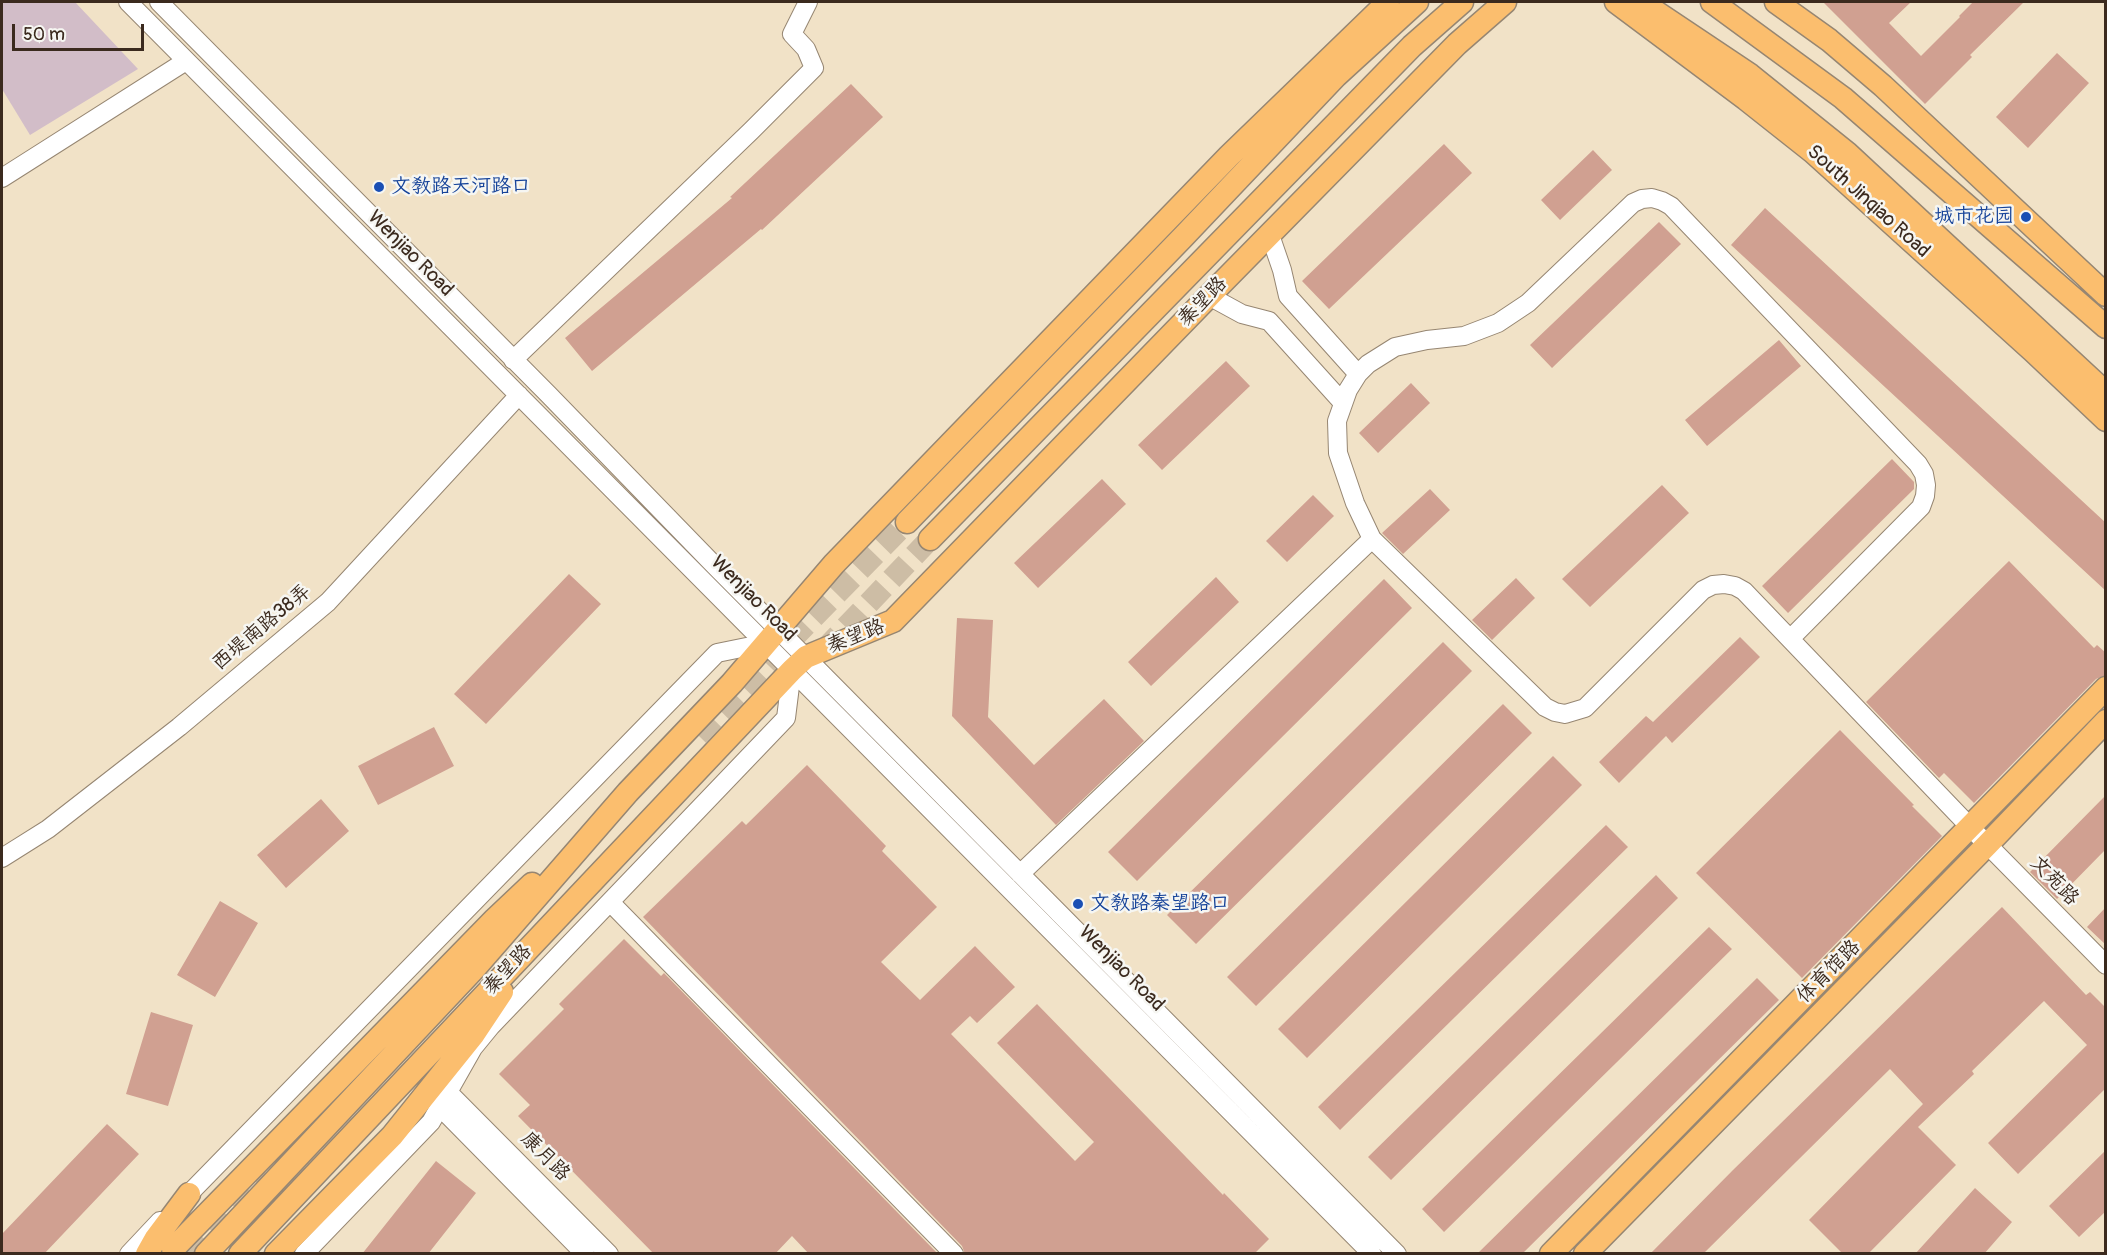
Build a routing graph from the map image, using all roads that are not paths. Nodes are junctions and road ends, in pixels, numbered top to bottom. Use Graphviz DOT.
graph roads {
  1 [pos="128,2"];
  2 [pos="159,2"];
  3 [pos="808,2"];
  4 [pos="1388,2"];
  5 [pos="1417,2"];
  6 [pos="1462,2"];
  7 [pos="1505,2"];
  8 [pos="1616,2"];
  9 [pos="1641,2"];
  10 [pos="1712,2"];
  11 [pos="1776,2"];
  12 [pos="186,61"];
  13 [pos="2,178"];
  14 [pos="1270,234"];
  15 [pos="2106,295"];
  16 [pos="1209,296"];
  17 [pos="2106,327"];
  18 [pos="513,360"];
  19 [pos="1358,374"];
  20 [pos="2106,393"];
  21 [pos="519,395"];
  22 [pos="1343,403"];
  23 [pos="2106,420"];
  24 [pos="906,522"];
  25 [pos="930,539"];
  26 [pos="1372,539"];
  27 [pos="772,636"];
  28 [pos="1790,639"];
  29 [pos="799,664"];
  30 [pos="2106,688"];
  31 [pos="2106,721"];
  32 [pos="628,792"];
  33 [pos="1971,828"];
  34 [pos="1987,844"];
  35 [pos="2,858"];
  36 [pos="1020,874"];
  37 [pos="610,902"];
  38 [pos="535,942"];
  39 [pos="2106,965"];
  40 [pos="444,1099"];
  41 [pos="189,1194"];
  42 [pos="173,1249"];
  43 [pos="129,1254"];
  44 [pos="147,1254"];
  45 [pos="206,1254"];
  46 [pos="240,1254"];
  47 [pos="276,1254"];
  48 [pos="304,1254"];
  49 [pos="585,1254"];
  50 [pos="609,1254"];
  51 [pos="954,1254"];
  52 [pos="1372,1254"];
  53 [pos="1397,1254"];
  54 [pos="1551,1254"];
  55 [pos="1586,1254"];
  1 -- 12 [label="street, Wenjiao Road"];
  2 -- 18 [label="street, Wenjiao Road"];
  3 -- 18 [label="street"];
  4 -- 27 [label="main road, 秦望路"];
  5 -- 24 [label="main road"];
  6 -- 25 [label="main road, 秦望路"];
  7 -- 14 [label="main road, 秦望路"];
  8 -- 23 [label="main road, South Jinqiao Road"];
  9 -- 20 [label="main road, South Jinqiao Road"];
  10 -- 17 [label="main road"];
  11 -- 15 [label="main road"];
  12 -- 13 [label="street"];
  12 -- 21 [label="street, Wenjiao Road"];
  14 -- 16 [label="main road, 秦望路"];
  14 -- 19 [label="street"];
  16 -- 22 [label="street"];
  16 -- 29 [label="main road, 秦望路"];
  18 -- 27 [label="street, Wenjiao Road"];
  19 -- 22 [label="street"];
  19 -- 28 [label="street"];
  21 -- 27 [label="street, Wenjiao Road"];
  21 -- 35 [label="street, 西堤南路38弄"];
  22 -- 26 [label="street"];
  26 -- 28 [label="street, 文苑路"];
  26 -- 36 [label="street"];
  27 -- 29 [label="street, Wenjiao Road"];
  27 -- 32 [label="main road, 秦望路"];
  27 -- 41 [label="street"];
  28 -- 33 [label="street, 文苑路"];
  29 -- 36 [label="street, Wenjiao Road"];
  29 -- 37 [label="street"];
  29 -- 38 [label="main road, 秦望路"];
  29 -- 52 [label="street, Wenjiao Road"];
  30 -- 33 [label="main road, 体育馆路"];
  31 -- 34 [label="main road, 体育馆路"];
  32 -- 42 [label="main road"];
  32 -- 45 [label="main road, 秦望路"];
  33 -- 34 [label="street, 文苑路"];
  33 -- 54 [label="main road, 体育馆路"];
  34 -- 39 [label="street, 文苑路"];
  34 -- 55 [label="main road, 体育馆路"];
  36 -- 53 [label="street, Wenjiao Road"];
  37 -- 40 [label="street"];
  37 -- 51 [label="street"];
  38 -- 46 [label="main road, 秦望路"];
  38 -- 47 [label="main road"];
  40 -- 48 [label="street"];
  40 -- 49 [label="street, 康月路"];
  40 -- 50 [label="street, 康月路"];
  41 -- 43 [label="street"];
  41 -- 44 [label="main road"];
}
